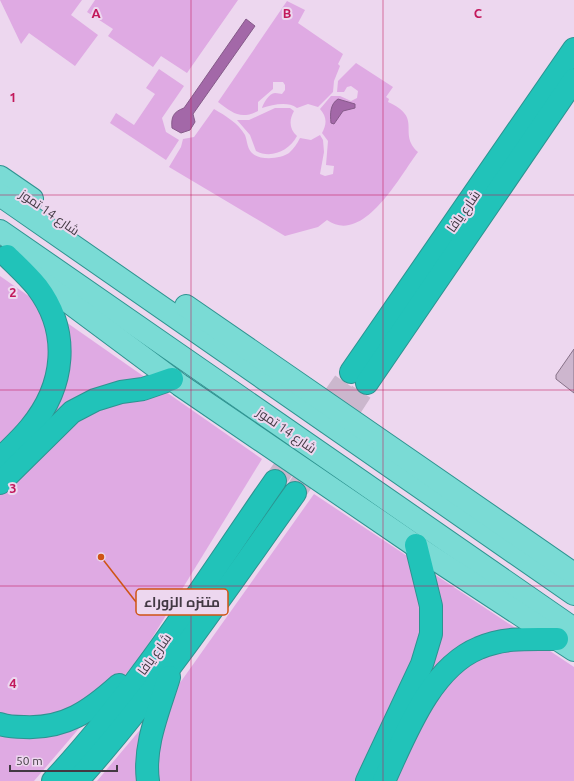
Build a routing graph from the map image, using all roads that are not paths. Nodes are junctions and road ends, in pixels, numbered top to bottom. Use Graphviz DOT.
graph roads {
  1 [pos="574,49"];
  2 [pos="574,80"];
  3 [pos="0,177"];
  4 [pos="0,195"];
  5 [pos="0,214"];
  6 [pos="0,231"];
  7 [pos="4,254"];
  8 [pos="172,379"];
  9 [pos="0,459"];
  10 [pos="275,481"];
  11 [pos="0,483"];
  12 [pos="295,493"];
  13 [pos="416,545"];
  14 [pos="574,574"];
  15 [pos="574,594"];
  16 [pos="574,609"];
  17 [pos="568,640"];
  18 [pos="163,661"];
  19 [pos="0,724"];
  20 [pos="53,781"];
  21 [pos="77,781"];
  22 [pos="148,781"];
  23 [pos="367,781"];
  24 [pos="384,781"];
  1 -- 2 [label="highway, شارع يافا"];
  3 -- 14 [label="main road, شارع 14 تموز"];
  4 -- 15 [label="main road"];
  5 -- 16 [label="main road, شارع 14 تموز"];
  6 -- 17 [label="main road, شارع 14 تموز"];
  7 -- 8 [label="main road"];
  7 -- 9 [label="highway"];
  8 -- 11 [label="highway"];
  8 -- 13 [label="main road"];
  10 -- 18 [label="highway, شارع يافا"];
  12 -- 18 [label="highway, شارع يافا"];
  13 -- 17 [label="main road"];
  13 -- 23 [label="highway"];
  17 -- 24 [label="highway"];
  18 -- 19 [label="highway"];
  18 -- 20 [label="highway, شارع يافا"];
  18 -- 21 [label="highway, شارع يافا"];
  18 -- 22 [label="highway"];
}
